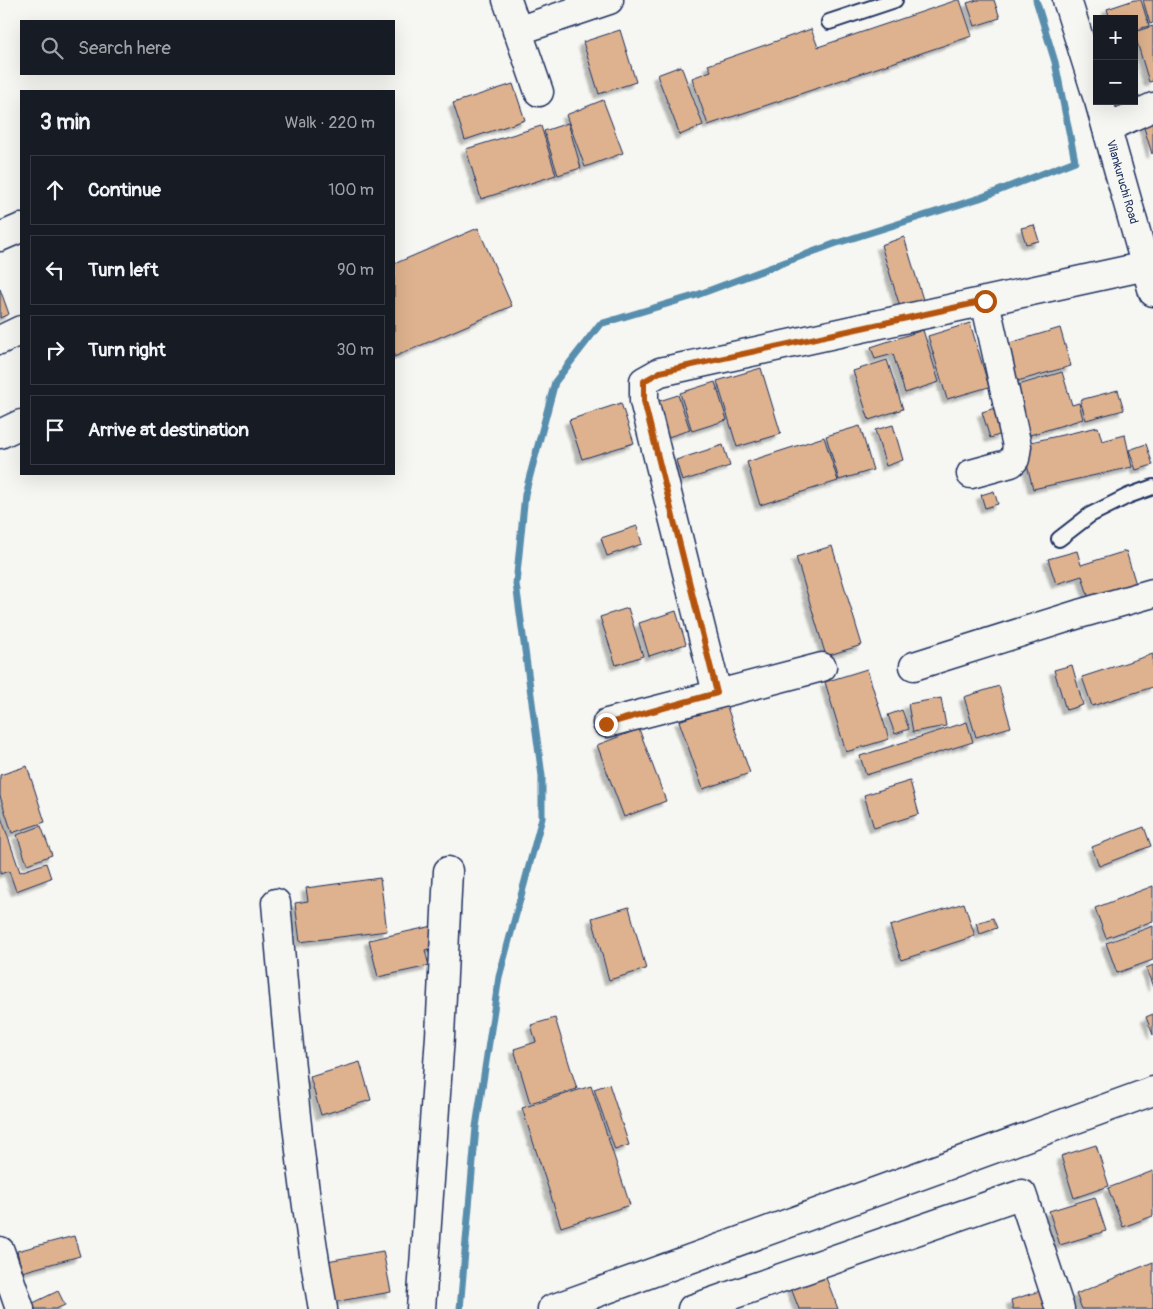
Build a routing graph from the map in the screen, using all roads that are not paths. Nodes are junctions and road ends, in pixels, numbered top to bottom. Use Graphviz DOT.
graph roads {
  1 [pos="507,0"];
  2 [pos="608,0"];
  3 [pos="895,0"];
  4 [pos="1066,0"];
  5 [pos="829,22"];
  6 [pos="518,31"];
  7 [pos="1093,84"];
  8 [pos="539,92"];
  9 [pos="1099,105"];
  10 [pos="1153,107"];
  11 [pos="1107,128"];
  12 [pos="20,228"];
  13 [pos="0,237"];
  14 [pos="1150,279"];
  15 [pos="985,301"];
  16 [pos="20,330"];
  17 [pos="0,340"];
  18 [pos="20,424"];
  19 [pos="0,434"];
  20 [pos="971,474"];
  21 [pos="1153,486"];
  22 [pos="1059,539"];
  23 [pos="1153,593"];
  24 [pos="914,666"];
  25 [pos="822,667"];
  26 [pos="717,693"];
  27 [pos="606,724"];
  28 [pos="448,871"];
  29 [pos="276,903"];
  30 [pos="1153,1091"];
  31 [pos="0,1251"];
  32 [pos="20,1309"];
  33 [pos="323,1309"];
  34 [pos="421,1309"];
  35 [pos="552,1309"];
  36 [pos="692,1309"];
  37 [pos="1060,1309"];
  1 -- 6 [label="street"];
  2 -- 6 [label="street"];
  3 -- 5 [label="lane"];
  4 -- 7 [label="street"];
  6 -- 8 [label="street"];
  9 -- 11 [label="street, Vilankuruchi Road"];
  10 -- 11 [label="street"];
  11 -- 14 [label="street, Vilankuruchi Road"];
  12 -- 13 [label="street"];
  14 -- 15 [label="street"];
  15 -- 20 [label="street"];
  15 -- 26 [label="street"];
  16 -- 17 [label="street"];
  18 -- 19 [label="street"];
  21 -- 22 [label="lane"];
  23 -- 24 [label="street"];
  25 -- 26 [label="street"];
  26 -- 27 [label="street"];
  28 -- 34 [label="street"];
  29 -- 33 [label="street"];
  30 -- 35 [label="street"];
  31 -- 32 [label="street"];
  36 -- 37 [label="street"];
}
